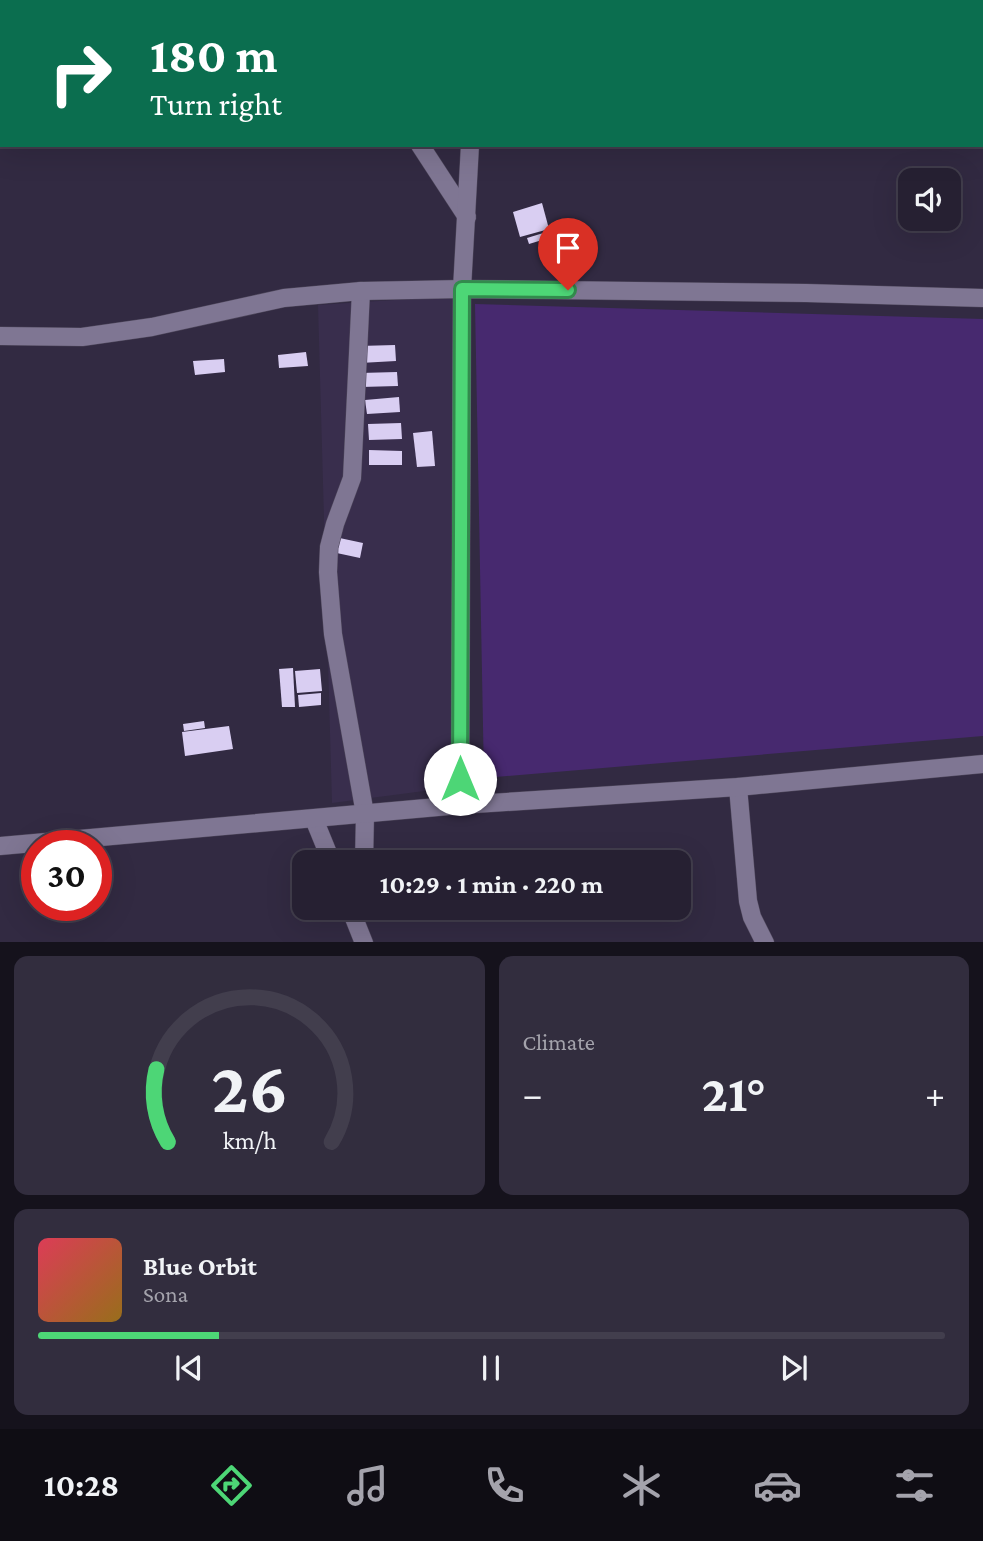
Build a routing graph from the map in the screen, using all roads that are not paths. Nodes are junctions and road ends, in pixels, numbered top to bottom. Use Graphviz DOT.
graph roads {
  1 [pos="421,147"];
  2 [pos="470,147"];
  3 [pos="467,217"];
  4 [pos="462,289"];
  5 [pos="360,291"];
  6 [pos="983,298"];
  7 [pos="0,337"];
  8 [pos="983,764"];
  9 [pos="738,787"];
  10 [pos="460,805"];
  11 [pos="365,814"];
  12 [pos="314,819"];
  13 [pos="0,846"];
  14 [pos="327,850"];
  15 [pos="364,850"];
  16 [pos="355,920"];
  17 [pos="363,920"];
  18 [pos="363,941"];
  19 [pos="764,942"];
  1 -- 3 [label="street"];
  2 -- 3 [label="street"];
  3 -- 4 [label="street"];
  4 -- 5 [label="street"];
  4 -- 6 [label="street"];
  4 -- 10 [label="street"];
  5 -- 7 [label="street"];
  5 -- 11 [label="street"];
  8 -- 9 [label="street"];
  9 -- 10 [label="street"];
  9 -- 19 [label="street"];
  10 -- 11 [label="street"];
  11 -- 12 [label="street"];
  11 -- 15 [label="street"];
  12 -- 13 [label="street"];
  12 -- 14 [label="street"];
  16 -- 18 [label="street"];
  17 -- 18 [label="street"];
}
